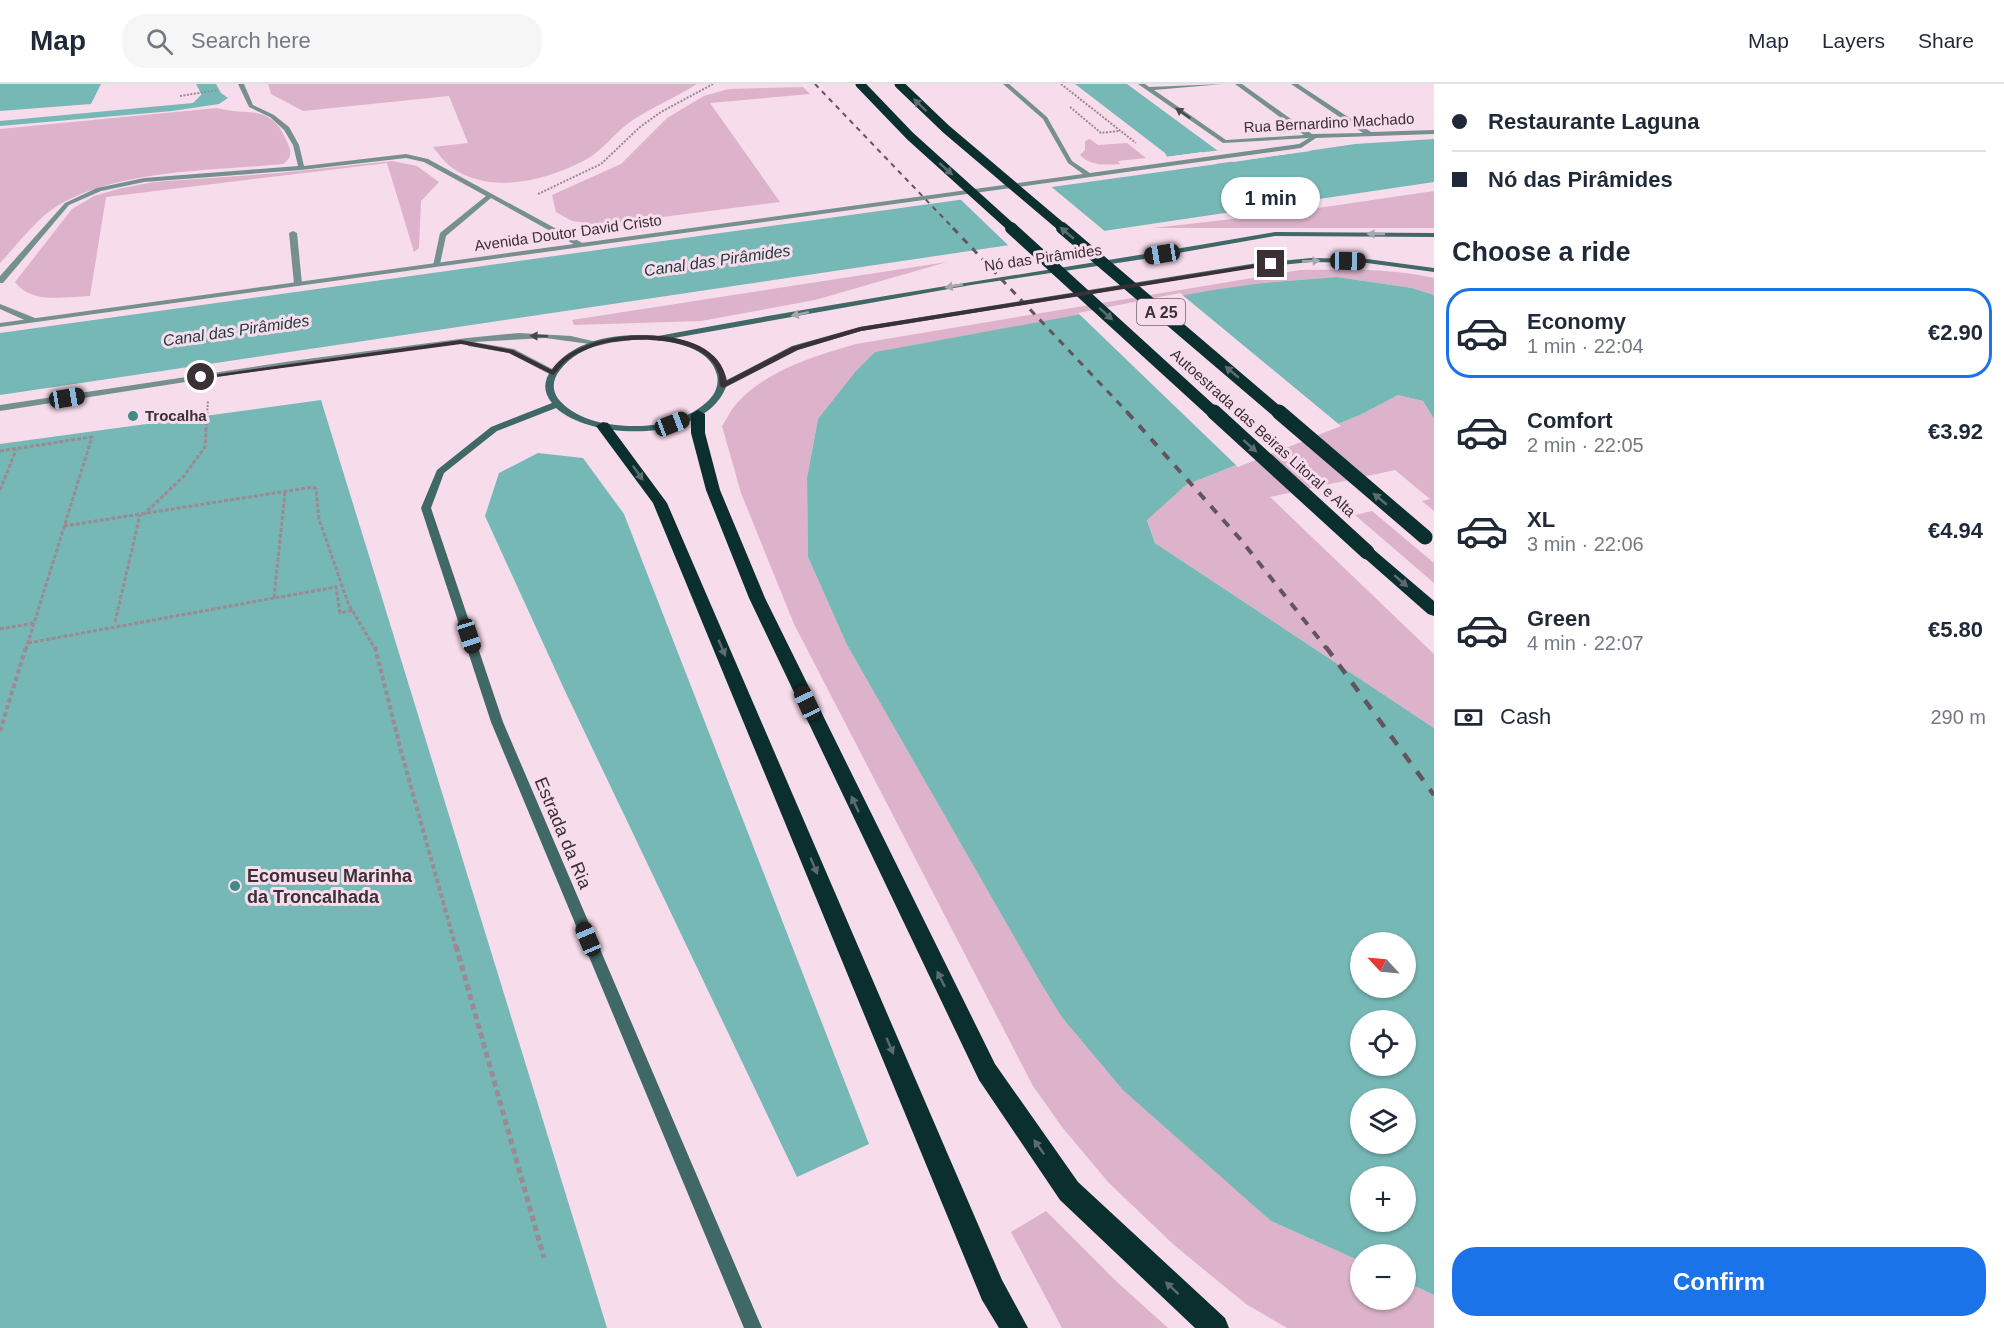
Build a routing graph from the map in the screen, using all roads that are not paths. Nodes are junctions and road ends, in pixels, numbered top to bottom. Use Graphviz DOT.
graph roads {
  1 [pos="242,84"];
  2 [pos="860,84"];
  3 [pos="899,84"];
  4 [pos="1006,84"];
  5 [pos="1141,84"];
  6 [pos="1220,84"];
  7 [pos="1238,84"];
  8 [pos="1294,84"];
  9 [pos="1147,89"];
  10 [pos="1434,132"];
  11 [pos="1371,135"];
  12 [pos="1313,138"];
  13 [pos="301,168"];
  14 [pos="1089,175"];
  15 [pos="491,195"];
  16 [pos="293,233"];
  17 [pos="1434,235"];
  18 [pos="582,245"];
  19 [pos="436,264"];
  20 [pos="1434,270"];
  21 [pos="0,281"];
  22 [pos="298,284"];
  23 [pos="0,306"];
  24 [pos="32,320"];
  25 [pos="0,325"];
  26 [pos="659,338"];
  27 [pos="461,342"];
  28 [pos="597,343"];
  29 [pos="553,373"];
  30 [pos="723,386"];
  31 [pos="558,404"];
  32 [pos="0,408"];
  33 [pos="698,414"];
  34 [pos="603,426"];
  35 [pos="1430,540"];
  36 [pos="1434,610"];
  37 [pos="753,1328"];
  38 [pos="1014,1328"];
  39 [pos="1215,1328"];
  1 -- 13 [label="street"];
  2 -- 36 [label="highway, Autoestrada das Beiras Litoral e Alta / A 25, one-way, bridge"];
  35 -- 3 [label="highway, Autoestrada das Beiras Litoral e Alta / A 25, one-way, bridge"];
  4 -- 14 [label="street"];
  5 -- 9 [label="street"];
  6 -- 9 [label="street"];
  7 -- 12 [label="street"];
  8 -- 11 [label="street"];
  12 -- 9 [label="street, Rua Bernardino Machado, one-way"];
  10 -- 11 [label="street, Rua Bernardino Machado"];
  11 -- 12 [label="street, Rua Bernardino Machado"];
  12 -- 14 [label="street, Avenida Doutor David Cristo"];
  13 -- 15 [label="street"];
  13 -- 21 [label="street"];
  14 -- 18 [label="street, Avenida Doutor David Cristo"];
  15 -- 18 [label="street"];
  15 -- 19 [label="street"];
  16 -- 22 [label="street"];
  17 -- 26 [label="main road, Nó das Pirâmides, one-way"];
  18 -- 19 [label="street, Avenida Doutor David Cristo"];
  19 -- 22 [label="street, Avenida Doutor David Cristo"];
  30 -- 20 [label="main road, one-way"];
  22 -- 24 [label="street, Avenida Doutor David Cristo"];
  23 -- 24 [label="street"];
  24 -- 25 [label="street, Avenida Doutor David Cristo"];
  26 -- 28 [label="main road, Nó das Pirâmides"];
  26 -- 30 [label="main road, Nó das Pirâmides"];
  28 -- 27 [label="street, one-way"];
  27 -- 29 [label="street"];
  27 -- 32 [label="street"];
  28 -- 29 [label="main road, Nó das Pirâmides"];
  29 -- 31 [label="main road"];
  30 -- 33 [label="main road"];
  31 -- 34 [label="main road"];
  31 -- 37 [label="main road, Estrada da Ria"];
  33 -- 34 [label="main road"];
  39 -- 33 [label="highway, one-way"];
  34 -- 38 [label="highway, one-way"];
}
